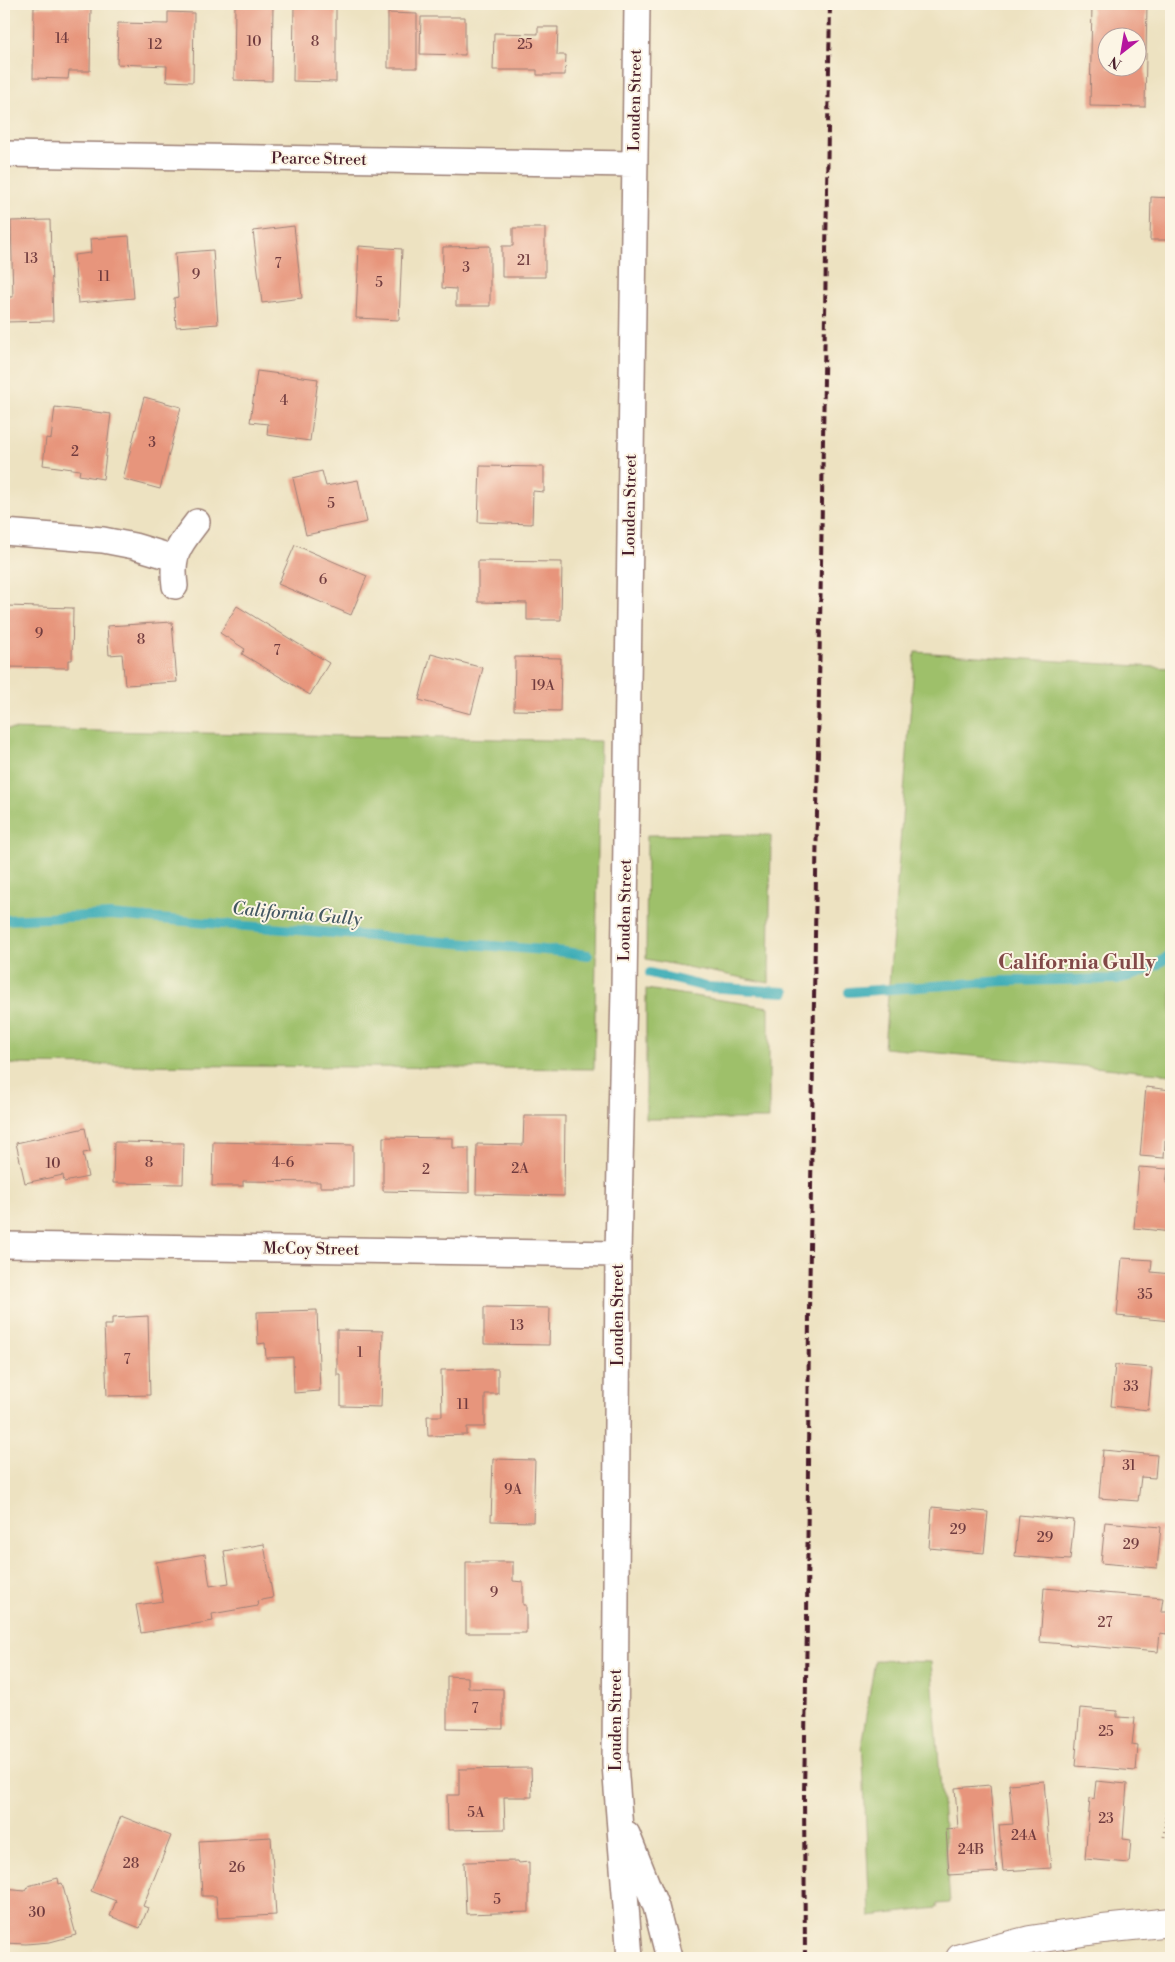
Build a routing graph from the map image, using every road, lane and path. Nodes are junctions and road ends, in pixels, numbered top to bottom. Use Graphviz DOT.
graph roads {
  1 [pos="637,4"];
  2 [pos="4,154"];
  3 [pos="634,164"];
  4 [pos="197,522"];
  5 [pos="4,532"];
  6 [pos="174,558"];
  7 [pos="175,586"];
  8 [pos="4,1245"];
  9 [pos="618,1254"];
  10 [pos="1171,1757"];
  11 [pos="620,1816"];
  12 [pos="1164,1838"];
  13 [pos="1171,1922"];
  14 [pos="630,1958"];
  15 [pos="669,1958"];
  16 [pos="960,1958"];
  1 -- 3 [label="street, Louden Street"];
  2 -- 3 [label="street, Pearce Street"];
  3 -- 9 [label="street, Louden Street"];
  4 -- 6 [label="street"];
  5 -- 6 [label="street"];
  6 -- 7 [label="street"];
  8 -- 9 [label="street, McCoy Street"];
  9 -- 11 [label="street, Louden Street"];
  10 -- 12 [label="path"];
  11 -- 14 [label="street, Louden Street"];
  11 -- 15 [label="street, Louden Street"];
  13 -- 16 [label="street"];
}
